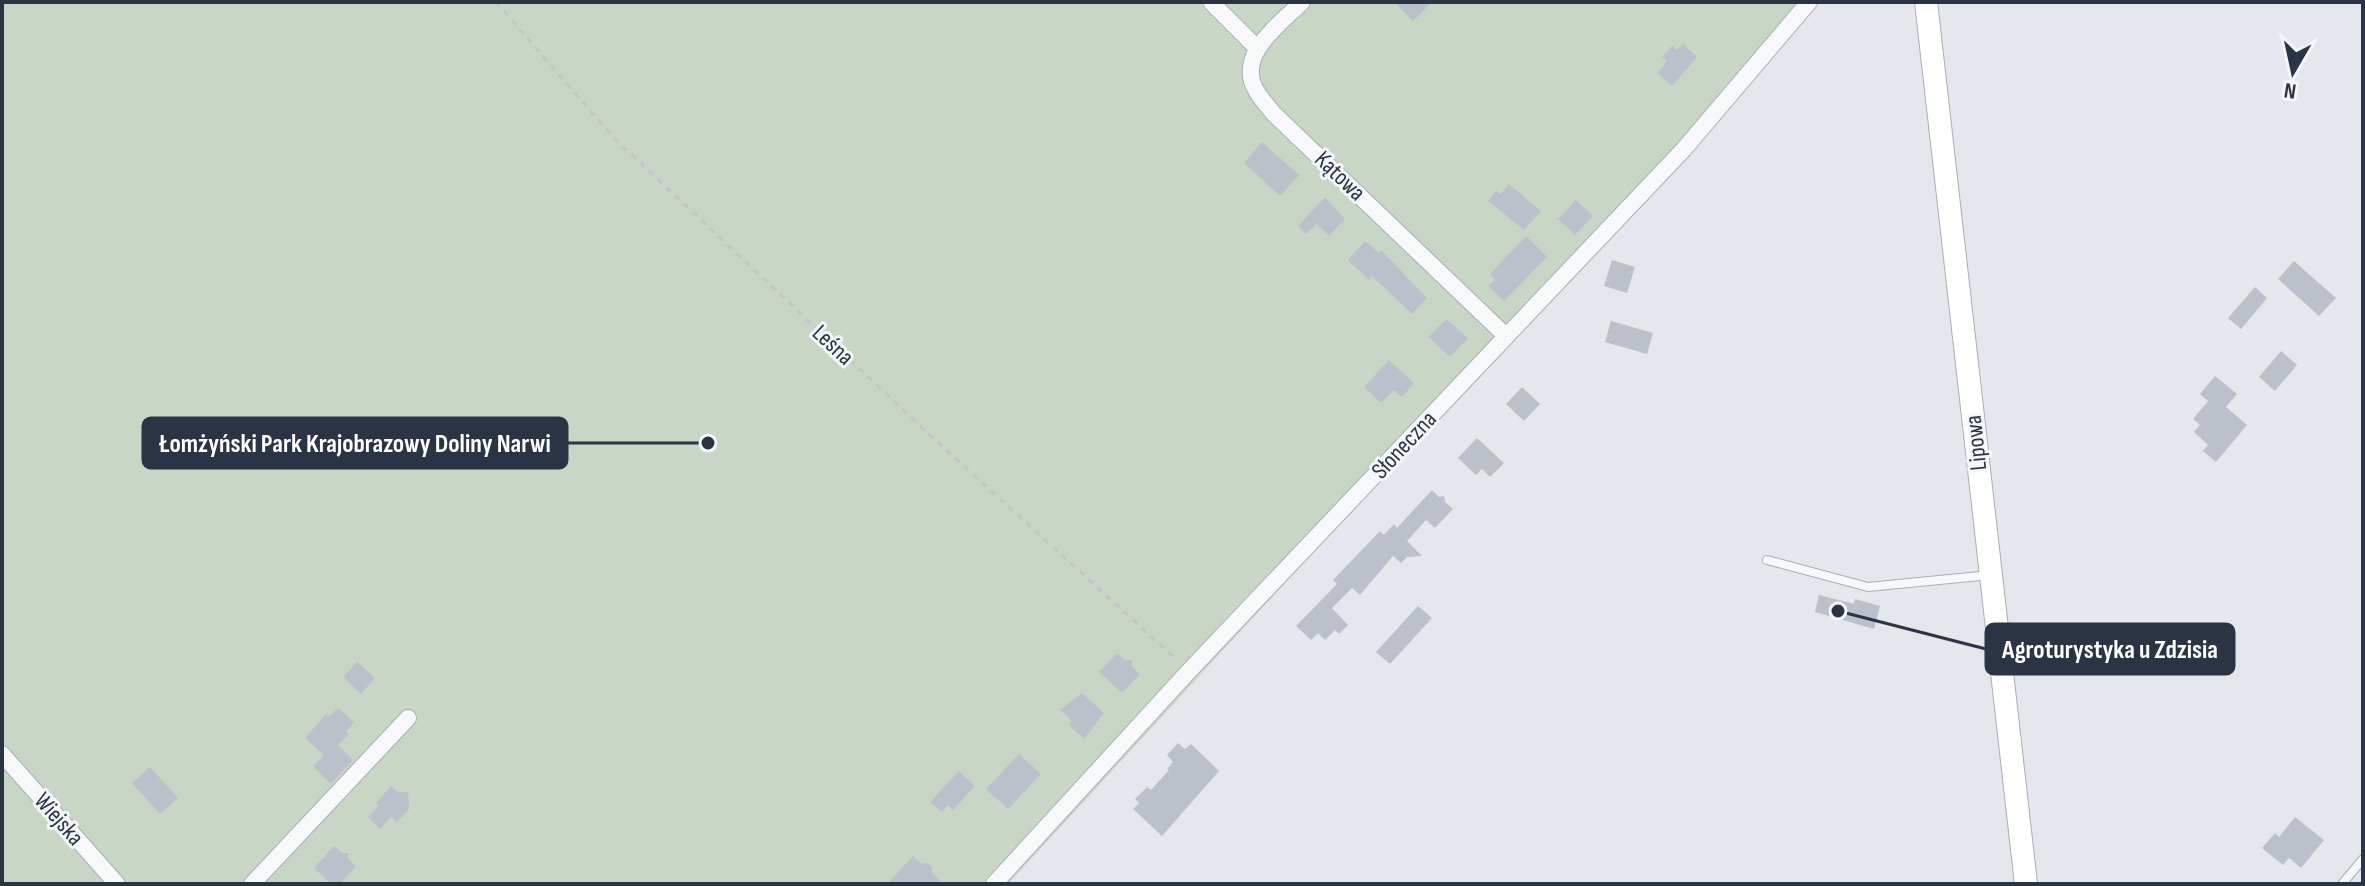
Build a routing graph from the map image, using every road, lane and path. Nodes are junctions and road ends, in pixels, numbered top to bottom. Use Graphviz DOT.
graph roads {
  1 [pos="496,2"];
  2 [pos="1211,2"];
  3 [pos="1302,2"];
  4 [pos="1809,2"];
  5 [pos="1926,2"];
  6 [pos="1257,48"];
  7 [pos="1505,335"];
  8 [pos="1767,560"];
  9 [pos="1991,575"];
  10 [pos="1189,671"];
  11 [pos="408,718"];
  12 [pos="2,754"];
  13 [pos="2363,859"];
  14 [pos="117,884"];
  15 [pos="252,884"];
  16 [pos="994,884"];
  17 [pos="2026,884"];
  18 [pos="2342,884"];
  1 -- 10 [label="path, Leśna"];
  2 -- 6 [label="street"];
  3 -- 6 [label="street"];
  4 -- 7 [label="street, Słoneczna"];
  5 -- 9 [label="main road, Lipowa"];
  6 -- 7 [label="street, Kątowa"];
  7 -- 10 [label="street, Słoneczna"];
  8 -- 9 [label="lane"];
  9 -- 17 [label="main road, Lipowa"];
  10 -- 16 [label="street, Słoneczna"];
  11 -- 15 [label="street"];
  12 -- 14 [label="street, Wiejska"];
  13 -- 18 [label="lane"];
}
